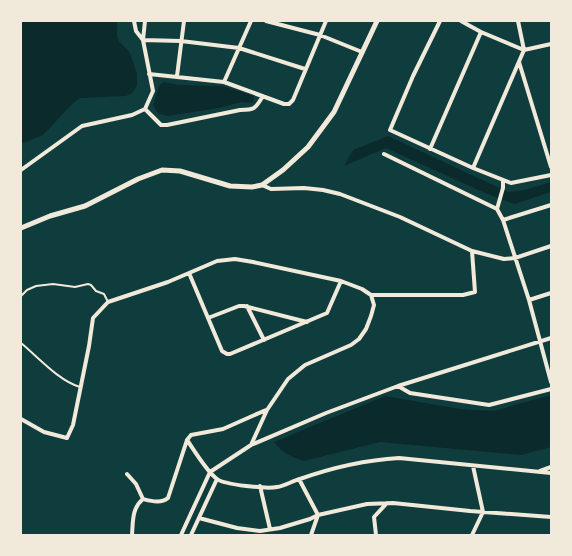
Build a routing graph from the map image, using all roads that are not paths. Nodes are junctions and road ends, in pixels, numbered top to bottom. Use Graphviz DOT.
graph roads {
  1 [pos="134,21"];
  2 [pos="145,21"];
  3 [pos="184,21"];
  4 [pos="251,21"];
  5 [pos="266,21"];
  6 [pos="326,21"];
  7 [pos="377,21"];
  8 [pos="440,21"];
  9 [pos="461,21"];
  10 [pos="518,21"];
  11 [pos="481,32"];
  12 [pos="320,35"];
  13 [pos="143,40"];
  14 [pos="181,41"];
  15 [pos="551,44"];
  16 [pos="239,48"];
  17 [pos="524,50"];
  18 [pos="362,52"];
  19 [pos="518,62"];
  20 [pos="305,69"];
  21 [pos="149,74"];
  22 [pos="177,76"];
  23 [pos="224,82"];
  24 [pos="263,96"];
  25 [pos="145,109"];
  26 [pos="430,149"];
  27 [pos="384,154"];
  28 [pos="551,167"];
  29 [pos="472,168"];
  30 [pos="21,170"];
  31 [pos="551,175"];
  32 [pos="503,180"];
  33 [pos="262,185"];
  34 [pos="551,204"];
  35 [pos="498,207"];
  36 [pos="503,220"];
  37 [pos="21,228"];
  38 [pos="551,246"];
  39 [pos="472,251"];
  40 [pos="515,258"];
  41 [pos="189,273"];
  42 [pos="342,281"];
  43 [pos="551,293"];
  44 [pos="371,295"];
  45 [pos="21,296"];
  46 [pos="529,300"];
  47 [pos="108,302"];
  48 [pos="247,306"];
  49 [pos="208,318"];
  50 [pos="307,322"];
  51 [pos="551,338"];
  52 [pos="264,340"];
  53 [pos="540,342"];
  54 [pos="21,343"];
  55 [pos="551,382"];
  56 [pos="398,386"];
  57 [pos="80,387"];
  58 [pos="551,389"];
  59 [pos="267,410"];
  60 [pos="21,419"];
  61 [pos="187,440"];
  62 [pos="251,445"];
  63 [pos="473,466"];
  64 [pos="551,467"];
  65 [pos="540,471"];
  66 [pos="210,472"];
  67 [pos="551,473"];
  68 [pos="127,474"];
  69 [pos="217,479"];
  70 [pos="299,479"];
  71 [pos="260,486"];
  72 [pos="143,499"];
  73 [pos="387,503"];
  74 [pos="483,512"];
  75 [pos="318,515"];
  76 [pos="551,517"];
  77 [pos="199,518"];
  78 [pos="270,529"];
  79 [pos="132,535"];
  80 [pos="181,535"];
  81 [pos="192,535"];
  82 [pos="311,535"];
  83 [pos="376,535"];
  84 [pos="472,535"];
  1 -- 13 [label="street"];
  2 -- 13 [label="street"];
  3 -- 14 [label="street"];
  4 -- 16 [label="street"];
  5 -- 12 [label="street"];
  6 -- 12 [label="street"];
  7 -- 18 [label="street"];
  8 -- 26 [label="street"];
  9 -- 11 [label="street"];
  10 -- 17 [label="street"];
  11 -- 17 [label="street"];
  11 -- 26 [label="street"];
  12 -- 18 [label="street"];
  12 -- 20 [label="street"];
  13 -- 14 [label="street"];
  13 -- 21 [label="street"];
  14 -- 16 [label="street"];
  14 -- 22 [label="street"];
  15 -- 17 [label="street"];
  16 -- 20 [label="street"];
  16 -- 23 [label="street"];
  17 -- 19 [label="street"];
  18 -- 33 [label="street"];
  19 -- 28 [label="street"];
  19 -- 29 [label="street"];
  20 -- 24 [label="street"];
  21 -- 22 [label="street"];
  21 -- 25 [label="street"];
  22 -- 23 [label="street"];
  23 -- 24 [label="street"];
  24 -- 25 [label="street"];
  25 -- 30 [label="street"];
  26 -- 29 [label="street"];
  27 -- 35 [label="street"];
  29 -- 32 [label="street"];
  31 -- 32 [label="street"];
  32 -- 35 [label="street"];
  33 -- 37 [label="street"];
  33 -- 39 [label="street"];
  34 -- 36 [label="street"];
  35 -- 36 [label="street"];
  36 -- 40 [label="street"];
  38 -- 40 [label="street"];
  39 -- 40 [label="street"];
  39 -- 44 [label="street"];
  40 -- 46 [label="street"];
  41 -- 42 [label="street"];
  41 -- 47 [label="street"];
  41 -- 49 [label="street"];
  42 -- 44 [label="street"];
  42 -- 50 [label="street"];
  43 -- 46 [label="street"];
  44 -- 59 [label="street"];
  45 -- 47 [label="lane"];
  46 -- 53 [label="street"];
  47 -- 57 [label="street"];
  48 -- 49 [label="street"];
  48 -- 50 [label="street"];
  48 -- 52 [label="street"];
  49 -- 52 [label="street"];
  50 -- 52 [label="street"];
  51 -- 53 [label="street"];
  53 -- 55 [label="street"];
  53 -- 56 [label="street"];
  54 -- 57 [label="lane"];
  56 -- 58 [label="street"];
  56 -- 62 [label="street"];
  57 -- 60 [label="street"];
  59 -- 61 [label="street"];
  59 -- 62 [label="street"];
  61 -- 66 [label="street"];
  61 -- 72 [label="street"];
  62 -- 66 [label="street"];
  63 -- 65 [label="street"];
  63 -- 70 [label="street"];
  63 -- 74 [label="street"];
  64 -- 65 [label="street"];
  65 -- 67 [label="street"];
  66 -- 69 [label="street"];
  66 -- 80 [label="street"];
  68 -- 72 [label="street"];
  69 -- 71 [label="street"];
  69 -- 77 [label="street"];
  70 -- 71 [label="street"];
  70 -- 75 [label="street"];
  71 -- 78 [label="street"];
  72 -- 79 [label="street"];
  73 -- 74 [label="street"];
  73 -- 75 [label="street"];
  73 -- 83 [label="street"];
  74 -- 76 [label="street"];
  74 -- 84 [label="street"];
  75 -- 78 [label="street"];
  75 -- 82 [label="street"];
  77 -- 78 [label="street"];
  77 -- 81 [label="street"];
}
